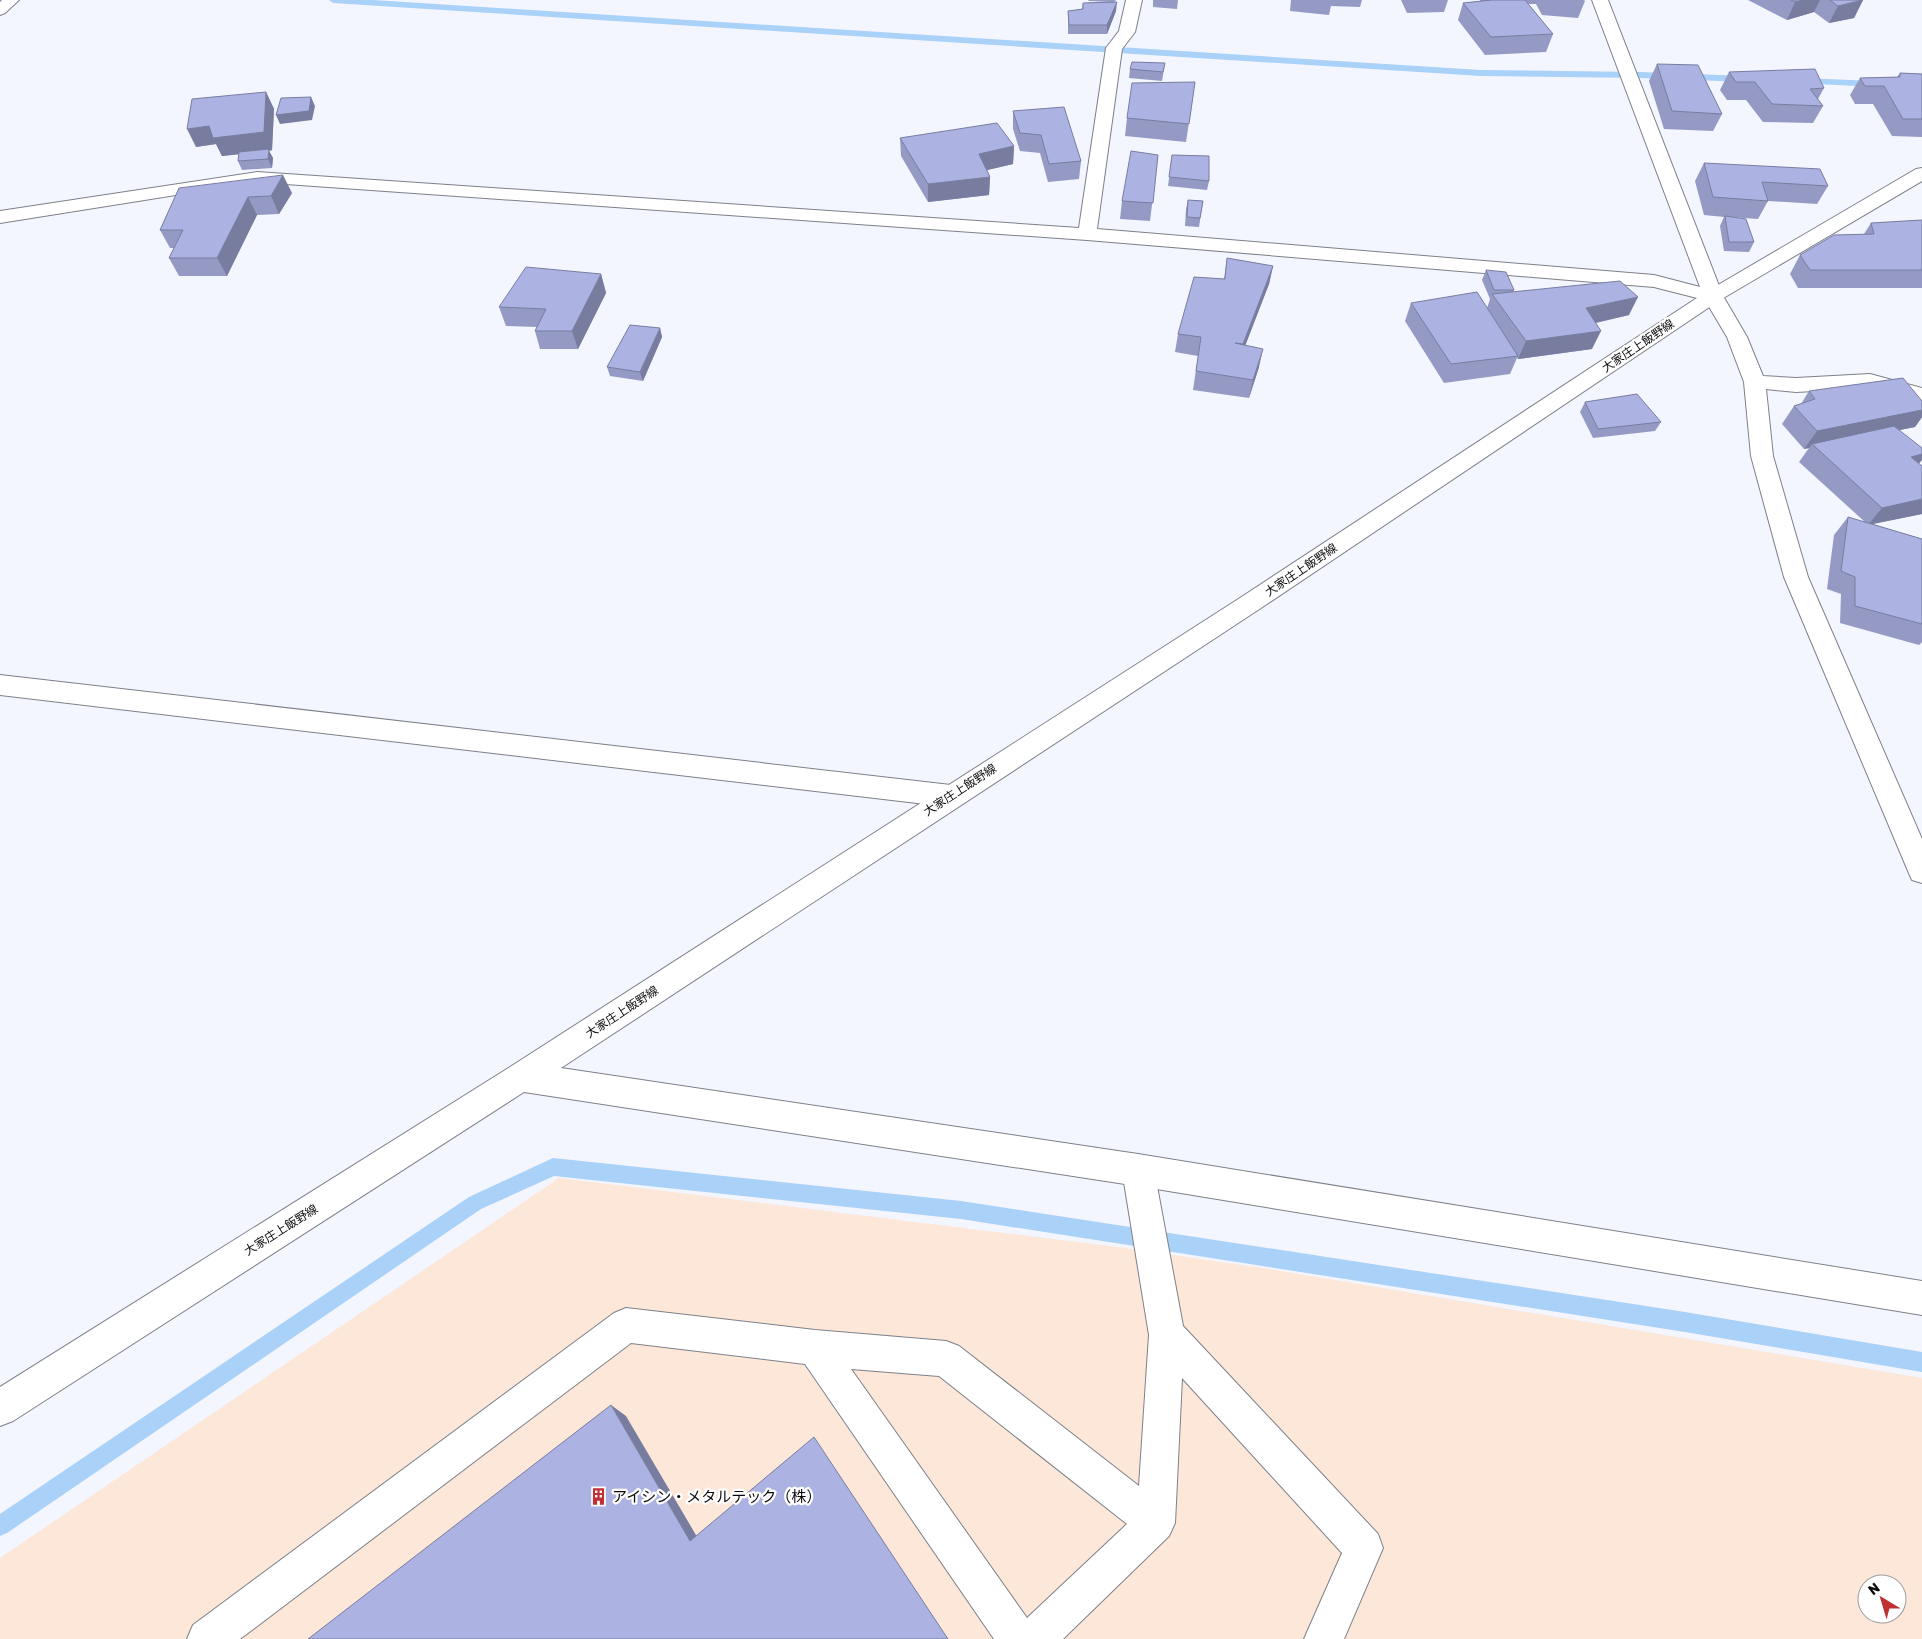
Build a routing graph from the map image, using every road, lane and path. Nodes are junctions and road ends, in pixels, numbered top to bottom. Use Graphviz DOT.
graph roads {
  1 [pos="11,0"];
  2 [pos="1134,0"];
  3 [pos="1600,0"];
  4 [pos="0,10"];
  5 [pos="1922,173"];
  6 [pos="0,217"];
  7 [pos="1087,234"];
  8 [pos="1713,296"];
  9 [pos="1756,382"];
  10 [pos="1922,395"];
  11 [pos="0,685"];
  12 [pos="950,796"];
  13 [pos="1922,871"];
  14 [pos="521,1077"];
  15 [pos="1138,1170"];
  16 [pos="1922,1298"];
  17 [pos="1167,1335"];
  18 [pos="815,1348"];
  19 [pos="0,1408"];
  20 [pos="1156,1523"];
  21 [pos="207,1639"];
  22 [pos="1018,1639"];
  23 [pos="1034,1639"];
  24 [pos="1324,1639"];
  1 -- 4 [label="street"];
  2 -- 7 [label="street"];
  3 -- 8 [label="street"];
  5 -- 8 [label="street, 大家庄上飯野線"];
  6 -- 7 [label="street"];
  7 -- 8 [label="street"];
  8 -- 9 [label="street"];
  8 -- 12 [label="street, 大家庄上飯野線"];
  9 -- 10 [label="street"];
  9 -- 13 [label="street"];
  11 -- 12 [label="street"];
  12 -- 14 [label="street, 大家庄上飯野線"];
  14 -- 15 [label="street"];
  14 -- 19 [label="street, 大家庄上飯野線"];
  15 -- 16 [label="street"];
  15 -- 17 [label="street"];
  17 -- 20 [label="street"];
  17 -- 24 [label="street"];
  18 -- 20 [label="street"];
  18 -- 21 [label="street"];
  18 -- 22 [label="street"];
  20 -- 23 [label="street"];
}
